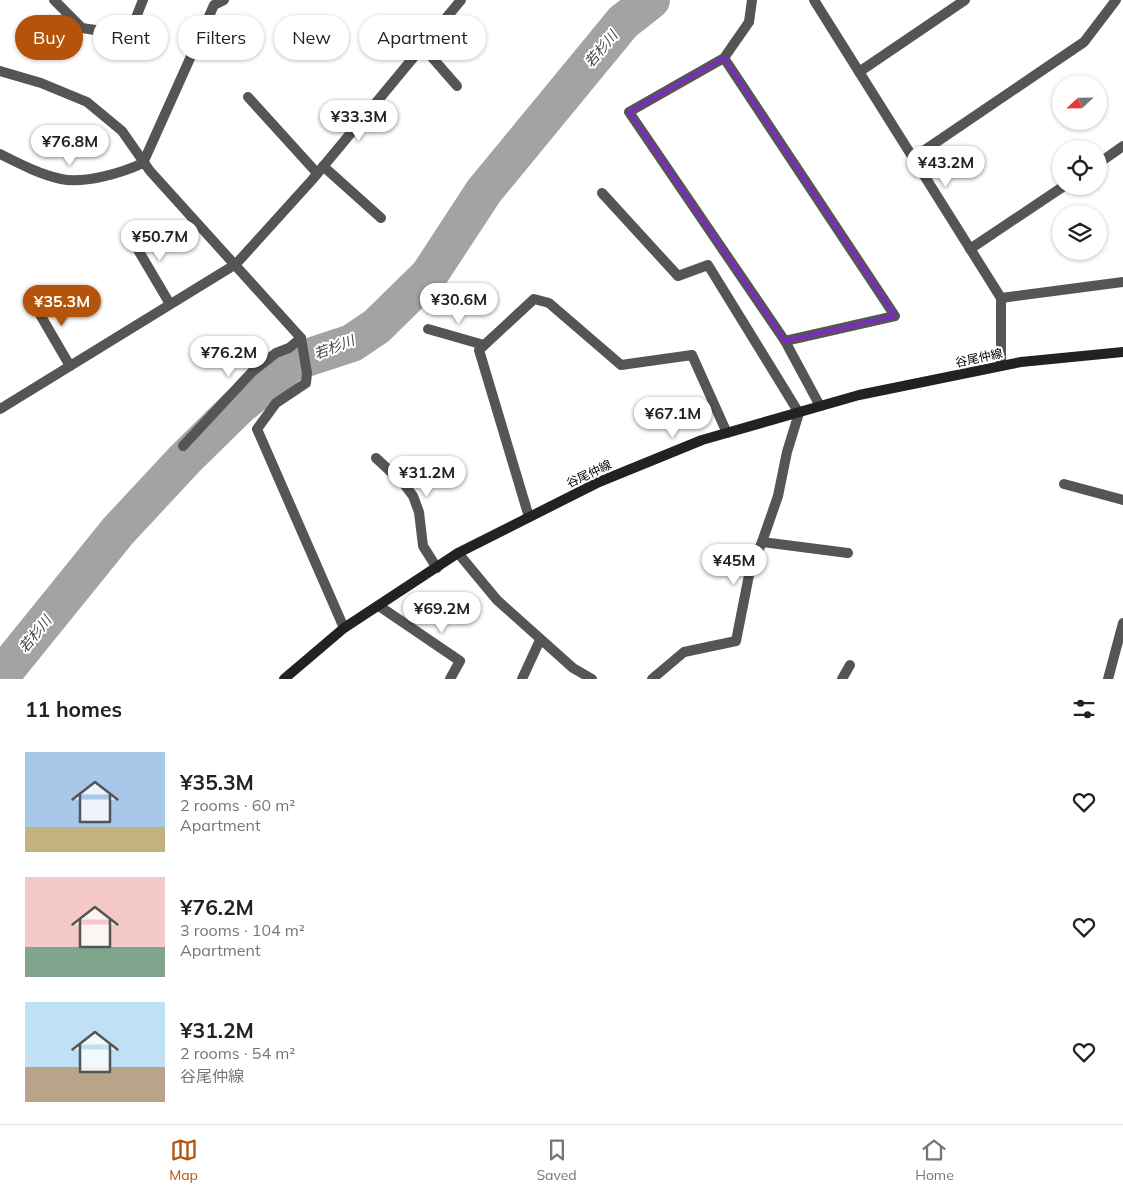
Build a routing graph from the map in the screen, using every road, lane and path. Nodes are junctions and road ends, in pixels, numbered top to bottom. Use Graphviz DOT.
graph roads {
  1 [pos="54,0"];
  2 [pos="143,0"];
  3 [pos="224,0"];
  4 [pos="461,0"];
  5 [pos="752,0"];
  6 [pos="814,0"];
  7 [pos="965,0"];
  8 [pos="1116,0"];
  9 [pos="448,15"];
  10 [pos="724,58"];
  11 [pos="410,60"];
  12 [pos="434,60"];
  13 [pos="0,71"];
  14 [pos="860,72"];
  15 [pos="457,86"];
  16 [pos="248,97"];
  17 [pos="1123,146"];
  18 [pos="0,154"];
  19 [pos="1107,157"];
  20 [pos="913,158"];
  21 [pos="143,163"];
  22 [pos="320,170"];
  23 [pos="602,193"];
  24 [pos="1052,194"];
  25 [pos="381,218"];
  26 [pos="128,233"];
  27 [pos="970,250"];
  28 [pos="236,264"];
  29 [pos="1123,282"];
  30 [pos="1001,298"];
  31 [pos="32,300"];
  32 [pos="170,304"];
  33 [pos="428,329"];
  34 [pos="301,338"];
  35 [pos="784,342"];
  36 [pos="484,345"];
  37 [pos="1123,352"];
  38 [pos="70,366"];
  39 [pos="1002,366"];
  40 [pos="820,406"];
  41 [pos="0,409"];
  42 [pos="799,413"];
  43 [pos="727,433"];
  44 [pos="183,446"];
  45 [pos="376,458"];
  46 [pos="1064,484"];
  47 [pos="1123,500"];
  48 [pos="529,517"];
  49 [pos="762,542"];
  50 [pos="458,553"];
  51 [pos="848,553"];
  52 [pos="437,568"];
  53 [pos="379,606"];
  54 [pos="1123,623"];
  55 [pos="344,628"];
  56 [pos="540,640"];
  57 [pos="850,665"];
  58 [pos="284,679"];
  59 [pos="450,679"];
  60 [pos="522,679"];
  61 [pos="592,679"];
  62 [pos="652,679"];
  63 [pos="842,679"];
  64 [pos="1108,679"];
  1 -- 2 [label="street"];
  3 -- 21 [label="street"];
  4 -- 9 [label="street"];
  5 -- 10 [label="street"];
  6 -- 14 [label="street"];
  7 -- 14 [label="street"];
  8 -- 20 [label="street"];
  10 -- 35 [label="street"];
  10 -- 35 [label="street"];
  11 -- 22 [label="street"];
  12 -- 15 [label="street"];
  13 -- 21 [label="street"];
  14 -- 20 [label="street"];
  16 -- 22 [label="street"];
  17 -- 19 [label="street"];
  18 -- 21 [label="street"];
  20 -- 27 [label="street"];
  21 -- 28 [label="street"];
  22 -- 25 [label="street"];
  22 -- 28 [label="street"];
  23 -- 42 [label="street"];
  24 -- 27 [label="street"];
  26 -- 32 [label="street"];
  27 -- 30 [label="street"];
  28 -- 32 [label="street"];
  28 -- 34 [label="street"];
  29 -- 30 [label="street"];
  30 -- 39 [label="street"];
  31 -- 38 [label="street"];
  32 -- 38 [label="street"];
  33 -- 36 [label="street"];
  34 -- 44 [label="street"];
  34 -- 55 [label="street"];
  35 -- 40 [label="street"];
  36 -- 43 [label="street"];
  36 -- 48 [label="street"];
  37 -- 39 [label="main road, 谷尾仲線"];
  38 -- 41 [label="street"];
  39 -- 40 [label="main road, 谷尾仲線"];
  40 -- 42 [label="main road, 谷尾仲線"];
  42 -- 43 [label="main road, 谷尾仲線"];
  42 -- 49 [label="street"];
  43 -- 48 [label="main road, 谷尾仲線"];
  45 -- 52 [label="street"];
  46 -- 47 [label="street"];
  48 -- 50 [label="main road, 谷尾仲線"];
  49 -- 51 [label="street"];
  49 -- 62 [label="street"];
  50 -- 52 [label="main road, 谷尾仲線"];
  50 -- 56 [label="street"];
  52 -- 53 [label="main road, 谷尾仲線"];
  53 -- 55 [label="main road, 谷尾仲線"];
  53 -- 59 [label="street"];
  54 -- 64 [label="street"];
  55 -- 58 [label="main road, 谷尾仲線"];
  56 -- 60 [label="street"];
  56 -- 61 [label="street"];
  57 -- 63 [label="street"];
}
